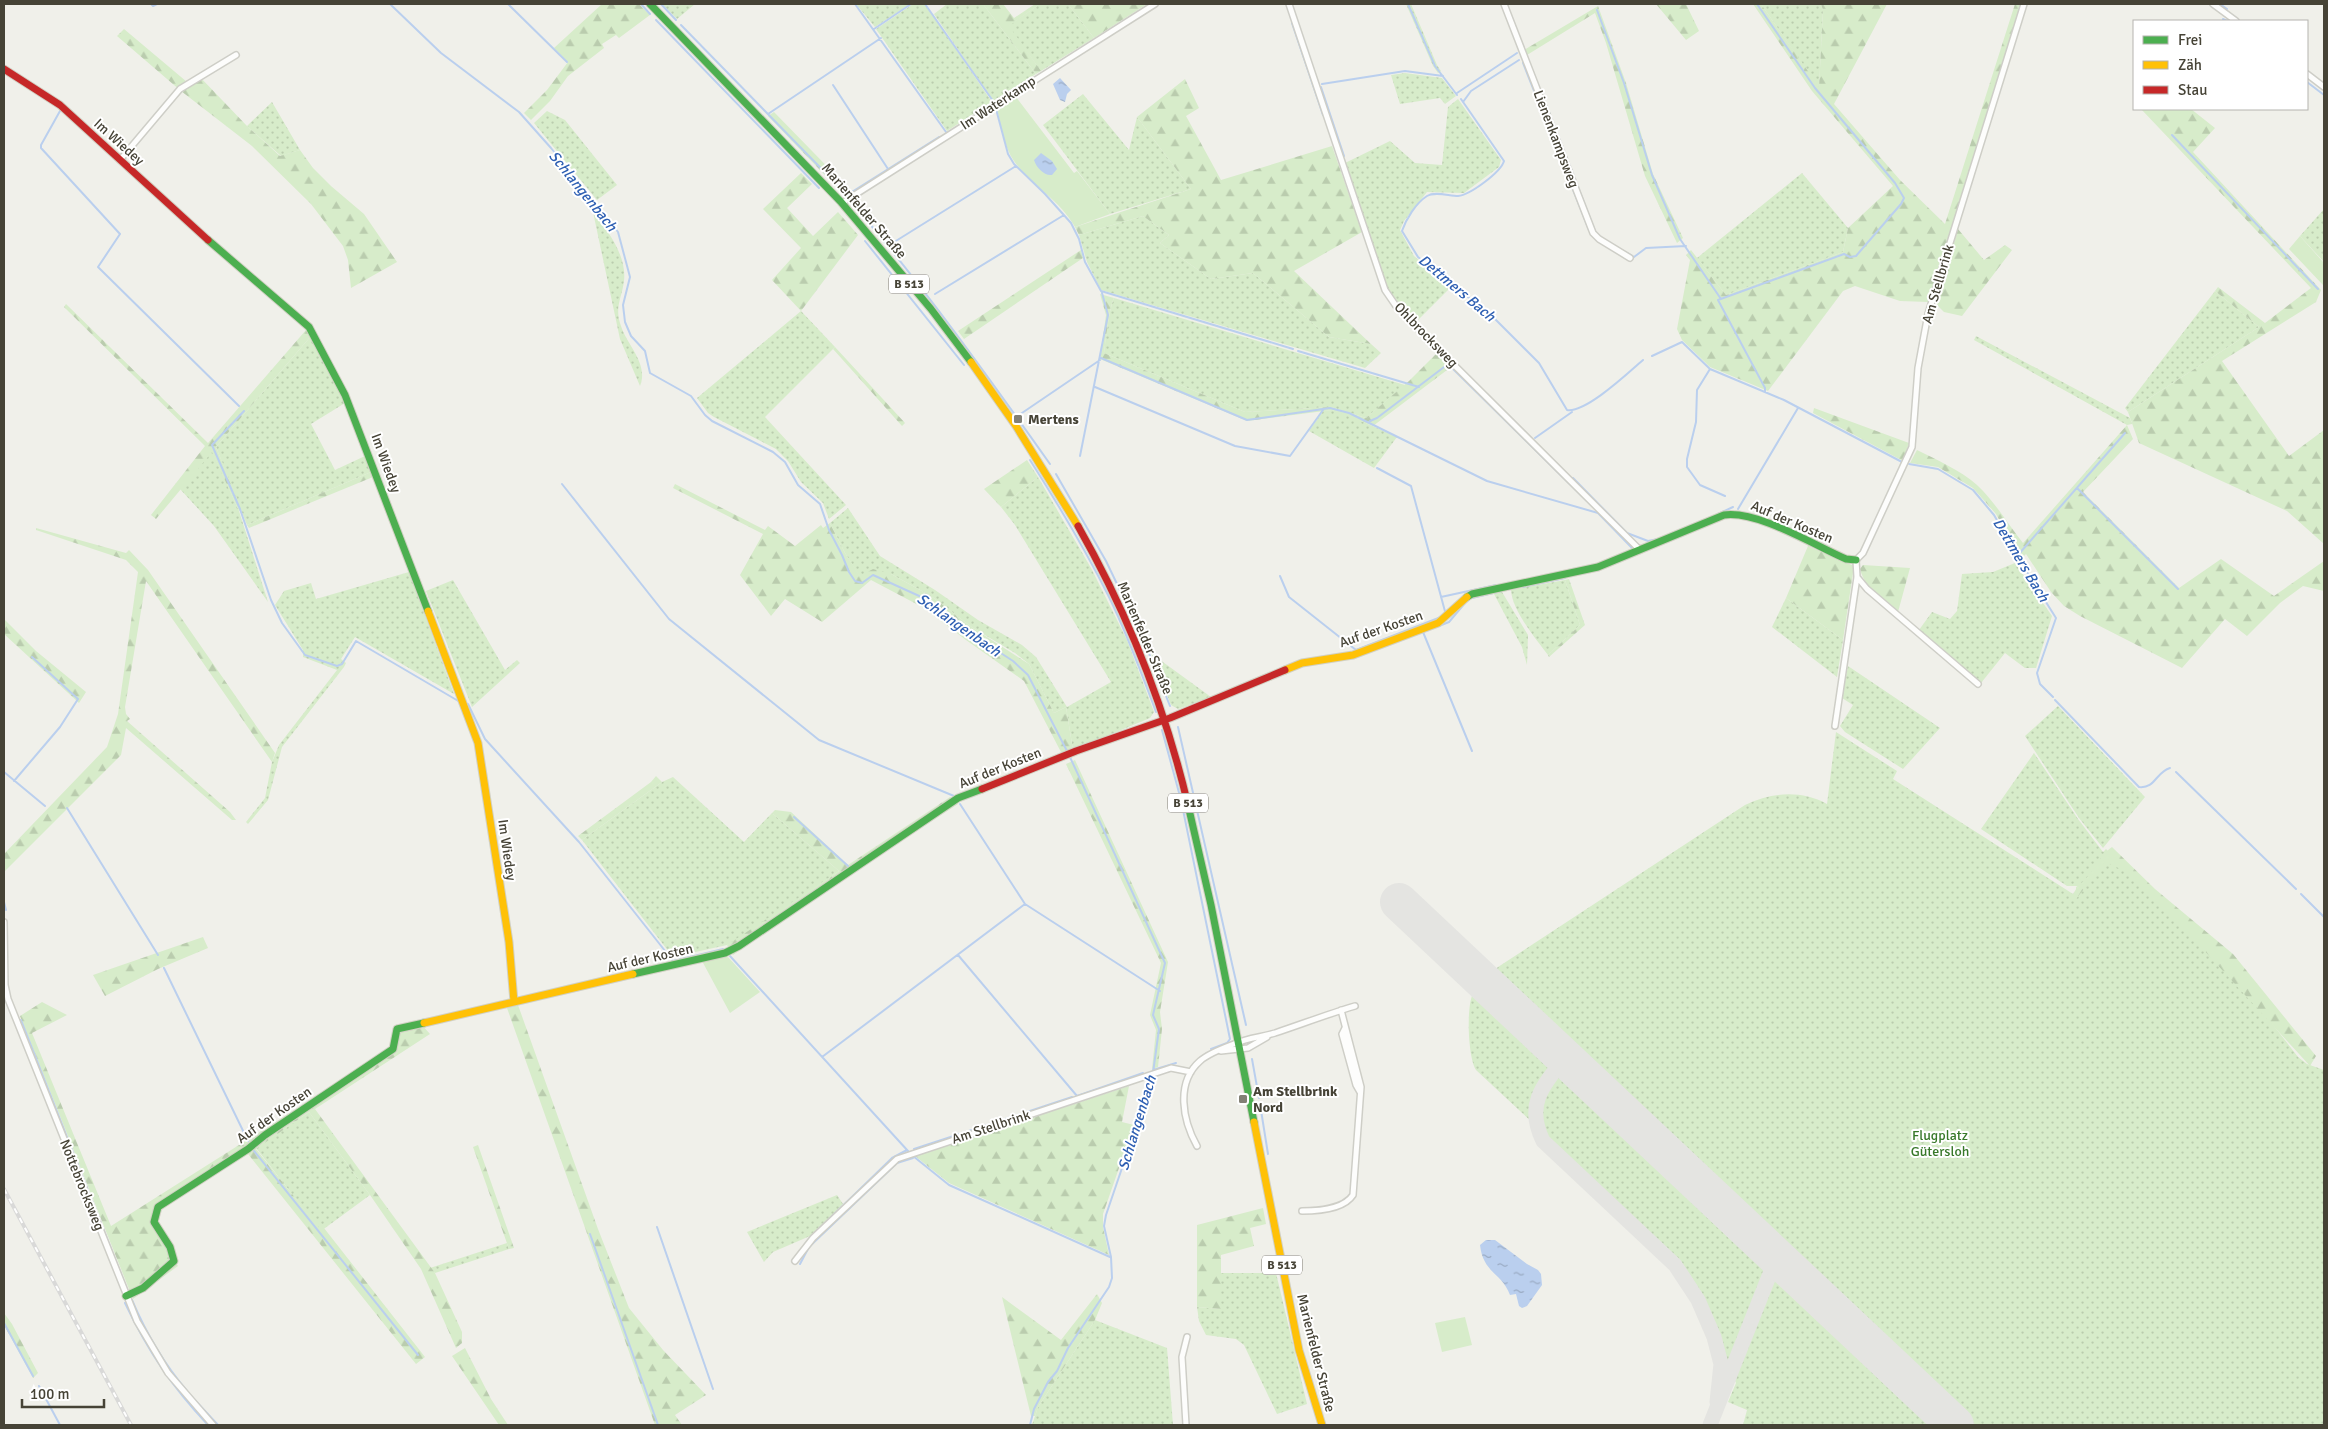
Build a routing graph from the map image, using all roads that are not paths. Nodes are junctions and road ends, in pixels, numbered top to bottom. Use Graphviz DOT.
graph roads {
  1 [pos="650,4"];
  2 [pos="1155,4"];
  3 [pos="1289,4"];
  4 [pos="1504,4"];
  5 [pos="2024,4"];
  6 [pos="2213,4"];
  7 [pos="2235,20"];
  8 [pos="236,56"];
  9 [pos="4,69"];
  10 [pos="2308,75"];
  11 [pos="2324,87"];
  12 [pos="120,160"];
  13 [pos="842,203"];
  14 [pos="1630,258"];
  15 [pos="1640,550"];
  16 [pos="1856,560"];
  17 [pos="1857,577"];
  18 [pos="1978,684"];
  19 [pos="1166,719"];
  20 [pos="1834,726"];
  21 [pos="4,922"];
  22 [pos="514,1002"];
  23 [pos="1355,1006"];
  24 [pos="1341,1010"];
  25 [pos="1241,1045"];
  26 [pos="1191,1072"];
  27 [pos="1197,1146"];
  28 [pos="1302,1210"];
  29 [pos="795,1261"];
  30 [pos="126,1296"];
  31 [pos="1187,1337"];
  32 [pos="213,1425"];
  33 [pos="1186,1425"];
  34 [pos="1322,1425"];
  1 -- 13 [label="street, Marienfelder Straße / B 513"];
  2 -- 13 [label="street, Im Waterkamp"];
  3 -- 15 [label="street, Ohlbrocksweg"];
  4 -- 14 [label="street, Lienenkampsweg"];
  5 -- 16 [label="street, Am Stellbrink"];
  6 -- 7 [label="street"];
  8 -- 12 [label="street"];
  9 -- 12 [label="street, Im Wiedey"];
  10 -- 11 [label="street"];
  12 -- 22 [label="street, Im Wiedey"];
  13 -- 19 [label="street, Marienfelder Straße / B 513"];
  15 -- 16 [label="street, Auf der Kosten"];
  15 -- 19 [label="street, Auf der Kosten"];
  16 -- 17 [label="street"];
  17 -- 18 [label="street"];
  17 -- 20 [label="street"];
  19 -- 22 [label="street, Auf der Kosten"];
  19 -- 25 [label="street, Marienfelder Straße / B 513"];
  21 -- 30 [label="street, Nottebrocksweg"];
  22 -- 30 [label="street, Auf der Kosten"];
  23 -- 24 [label="street"];
  24 -- 25 [label="street"];
  24 -- 28 [label="street"];
  25 -- 26 [label="street"];
  25 -- 34 [label="street, Marienfelder Straße / B 513"];
  26 -- 27 [label="street"];
  26 -- 29 [label="street, Am Stellbrink"];
  30 -- 32 [label="street, Nottebrocksweg"];
  31 -- 33 [label="street"];
}
